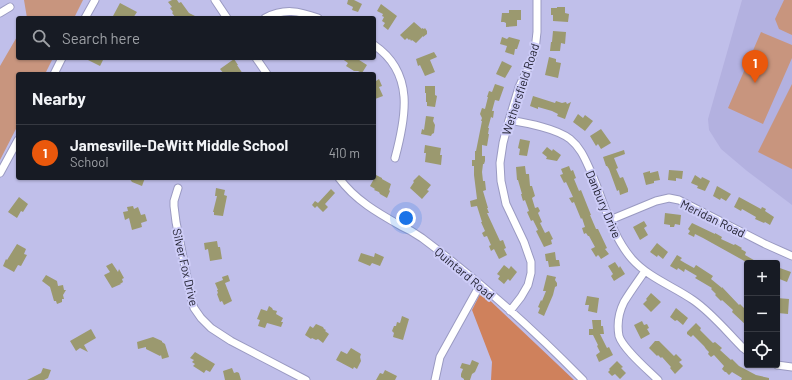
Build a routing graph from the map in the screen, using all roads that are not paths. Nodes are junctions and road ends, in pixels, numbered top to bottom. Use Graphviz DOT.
graph roads {
  1 [pos="95,0"];
  2 [pos="214,0"];
  3 [pos="537,0"];
  4 [pos="10,7"];
  5 [pos="0,13"];
  6 [pos="86,16"];
  7 [pos="226,16"];
  8 [pos="268,16"];
  9 [pos="311,16"];
  10 [pos="376,47"];
  11 [pos="61,60"];
  12 [pos="257,60"];
  13 [pos="55,72"];
  14 [pos="266,72"];
  15 [pos="509,120"];
  16 [pos="16,144"];
  17 [pos="395,158"];
  18 [pos="0,173"];
  19 [pos="341,180"];
  20 [pos="178,188"];
  21 [pos="610,220"];
  22 [pos="792,256"];
  23 [pos="645,271"];
  24 [pos="480,285"];
  25 [pos="510,311"];
  26 [pos="744,348"];
  27 [pos="780,365"];
  28 [pos="792,367"];
  29 [pos="306,380"];
  30 [pos="435,380"];
  31 [pos="583,380"];
  32 [pos="658,380"];
  1 -- 6 [label="street"];
  2 -- 7 [label="street"];
  3 -- 15 [label="street, Wethersfield Road"];
  4 -- 5 [label="street"];
  8 -- 9 [label="street"];
  10 -- 17 [label="street"];
  11 -- 13 [label="street"];
  12 -- 14 [label="street"];
  15 -- 21 [label="street, Danbury Drive"];
  15 -- 25 [label="street, Wethersfield Road"];
  16 -- 18 [label="street"];
  19 -- 24 [label="street, Quintard Road"];
  20 -- 29 [label="street, Silver Fox Drive"];
  21 -- 22 [label="street, Meridan Road"];
  21 -- 23 [label="street, Danbury Drive"];
  23 -- 26 [label="street, Danbury Drive"];
  23 -- 32 [label="street"];
  24 -- 25 [label="street, Quintard Road"];
  24 -- 30 [label="street"];
  25 -- 31 [label="street, Quintard Road"];
  27 -- 28 [label="street"];
}
